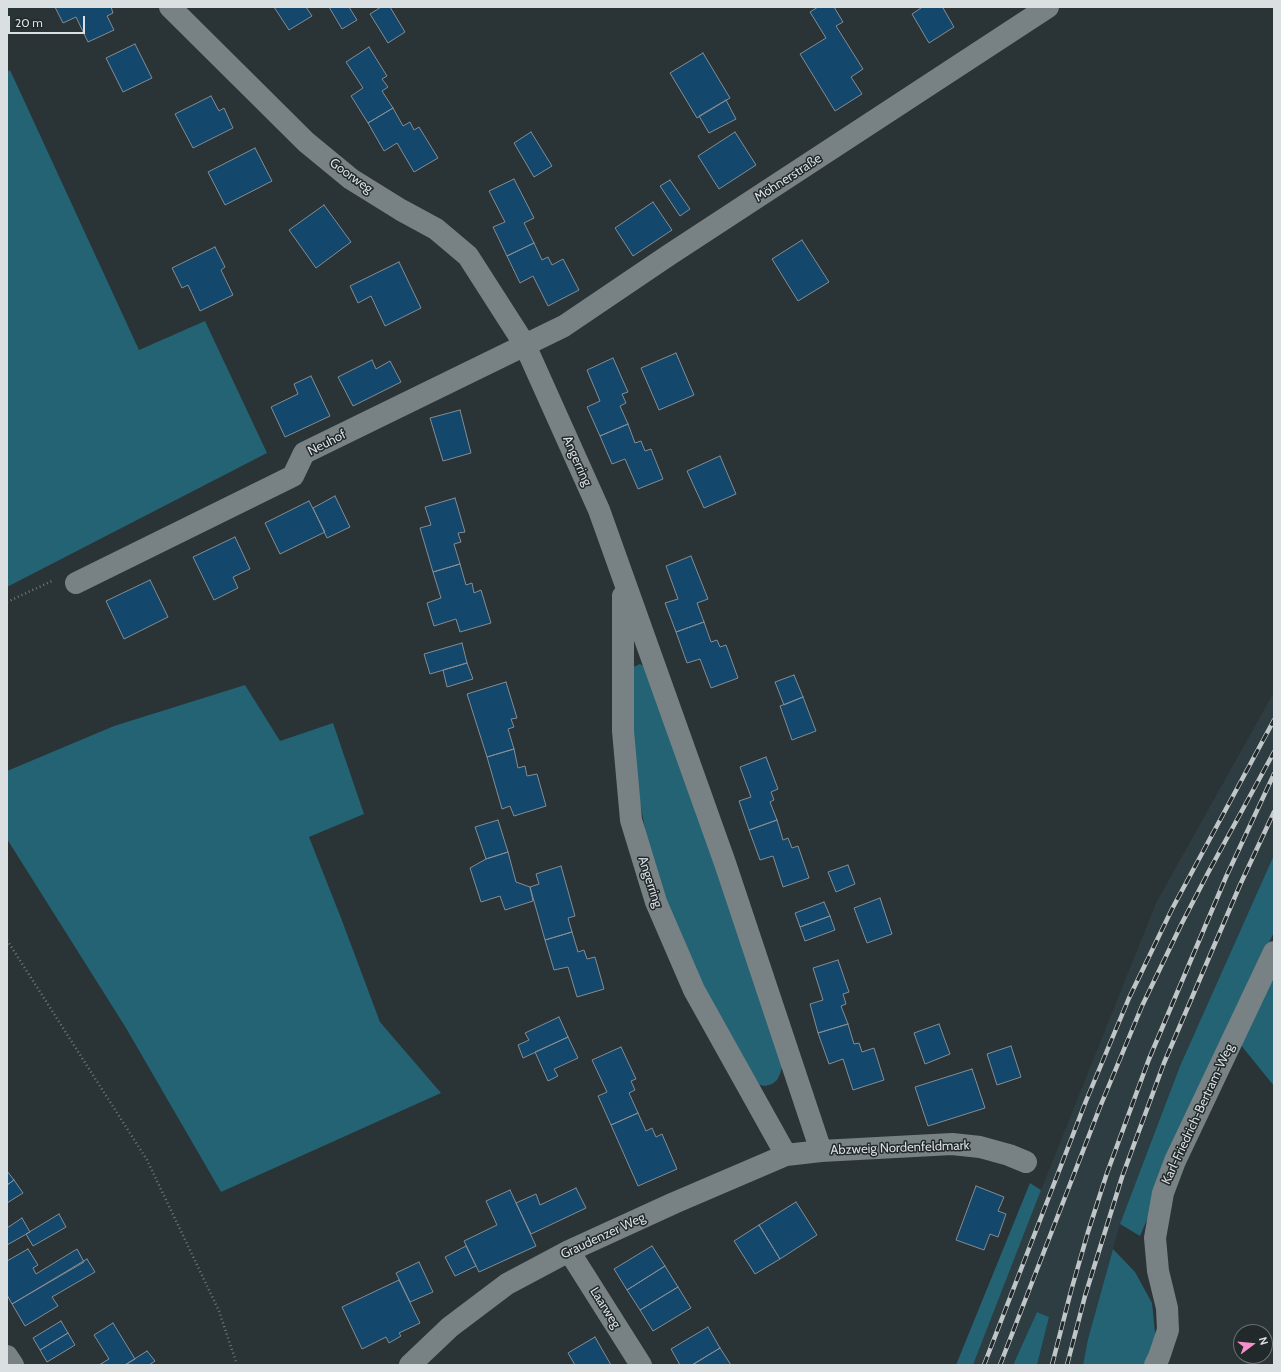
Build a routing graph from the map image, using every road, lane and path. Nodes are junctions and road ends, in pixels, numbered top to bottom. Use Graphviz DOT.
graph roads {
  1 [pos="170,7"];
  2 [pos="1048,7"];
  3 [pos="525,345"];
  4 [pos="623,578"];
  5 [pos="76,583"];
  6 [pos="7,602"];
  7 [pos="7,940"];
  8 [pos="1274,952"];
  9 [pos="821,1151"];
  10 [pos="786,1156"];
  11 [pos="1026,1162"];
  12 [pos="569,1251"];
  13 [pos="7,1356"];
  14 [pos="13,1365"];
  15 [pos="237,1365"];
  16 [pos="410,1365"];
  17 [pos="641,1365"];
  18 [pos="1155,1365"];
  1 -- 3 [label="street, Goorweg"];
  2 -- 3 [label="street, Möhnerstraße"];
  3 -- 4 [label="street, Angerring"];
  3 -- 5 [label="street, Neuhof"];
  4 -- 9 [label="street, Angerring"];
  4 -- 10 [label="street, Angerring"];
  5 -- 6 [label="path"];
  7 -- 15 [label="path"];
  8 -- 18 [label="street, Karl-Friedrich-Bertram-Weg"];
  9 -- 10 [label="street, Graudenzer Weg"];
  9 -- 11 [label="street, Abzweig Nordenfeldmark"];
  10 -- 12 [label="street, Graudenzer Weg"];
  12 -- 16 [label="street, Graudenzer Weg"];
  12 -- 17 [label="street, Laarweg"];
  13 -- 14 [label="street"];
}
